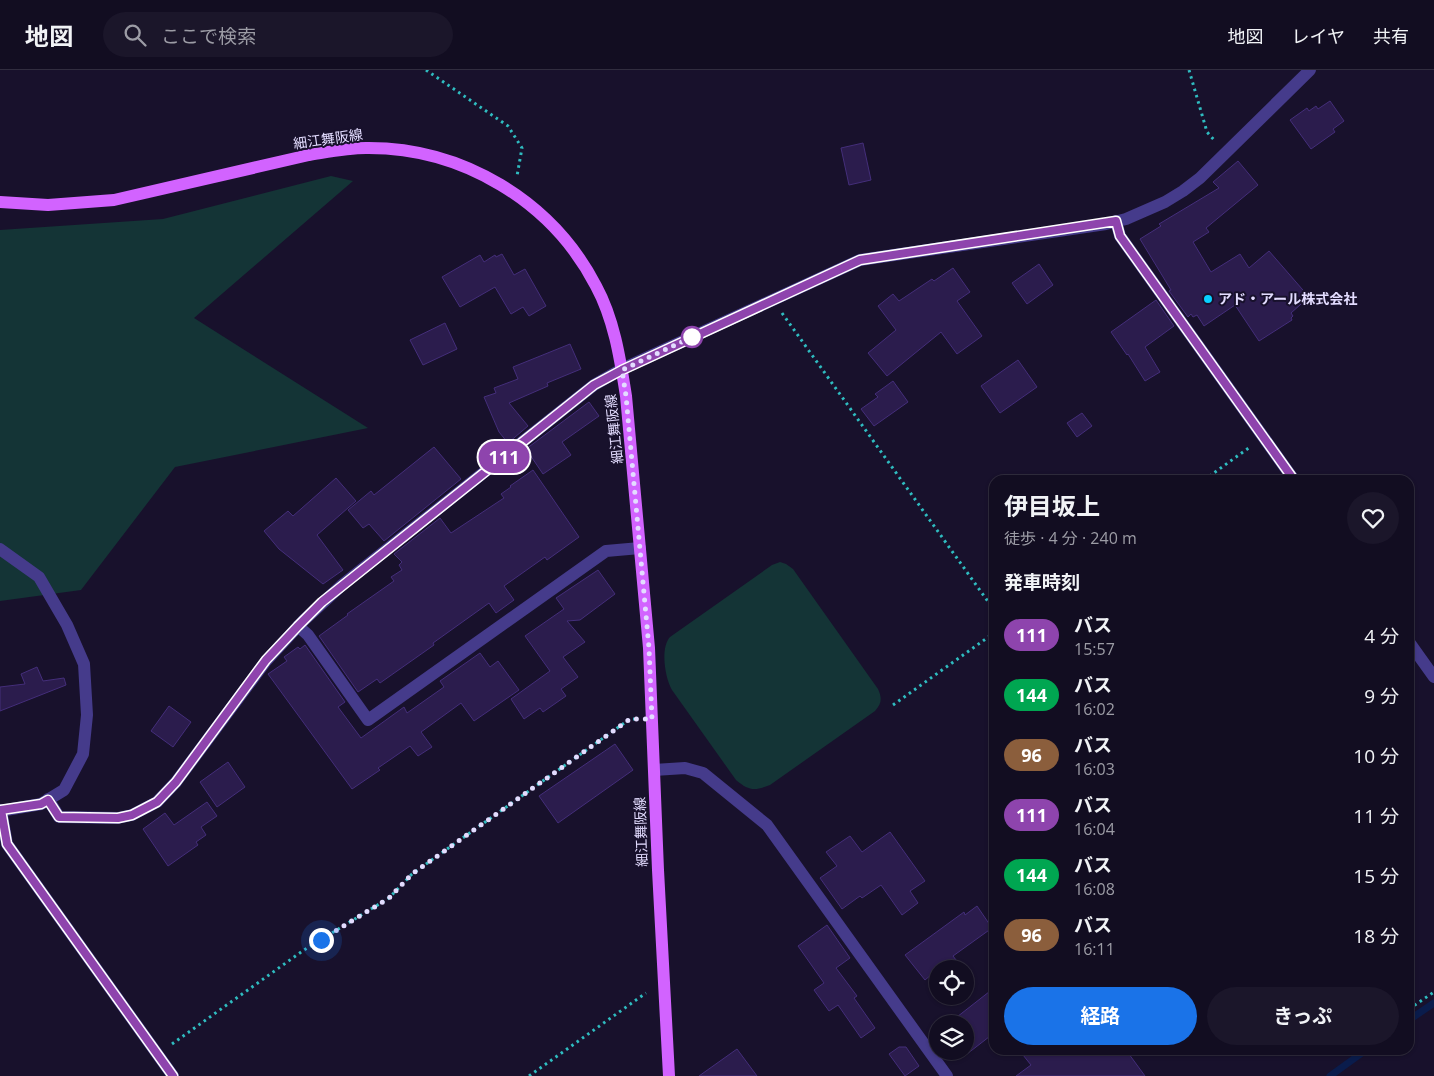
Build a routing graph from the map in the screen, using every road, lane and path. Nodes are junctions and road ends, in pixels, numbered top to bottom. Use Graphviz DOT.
graph roads {
  1 [pos="426,70"];
  2 [pos="1188,70"];
  3 [pos="1310,70"];
  4 [pos="1224,154"];
  5 [pos="511,192"];
  6 [pos="0,202"];
  7 [pos="1116,221"];
  8 [pos="775,299"];
  9 [pos="622,370"];
  10 [pos="1264,438"];
  11 [pos="1211,475"];
  12 [pos="1290,475"];
  13 [pos="640,548"];
  14 [pos="0,549"];
  15 [pos="989,603"];
  16 [pos="298,626"];
  17 [pos="989,637"];
  18 [pos="1414,649"];
  19 [pos="1434,677"];
  20 [pos="893,705"];
  21 [pos="652,719"];
  22 [pos="654,770"];
  23 [pos="48,800"];
  24 [pos="1,810"];
  25 [pos="1434,992"];
  26 [pos="646,993"];
  27 [pos="1414,1006"];
  28 [pos="158,1055"];
  29 [pos="173,1076"];
  30 [pos="529,1076"];
  31 [pos="669,1076"];
  32 [pos="947,1076"];
  1 -- 5 [label="path"];
  2 -- 4 [label="path"];
  3 -- 4 [label="street"];
  4 -- 7 [label="street"];
  5 -- 6 [label="main road, 細江舞阪線"];
  5 -- 9 [label="main road, 細江舞阪線"];
  7 -- 8 [label="street"];
  7 -- 10 [label="street"];
  8 -- 9 [label="street"];
  8 -- 15 [label="path"];
  9 -- 13 [label="main road, 細江舞阪線"];
  9 -- 16 [label="street"];
  10 -- 11 [label="path"];
  10 -- 12 [label="street"];
  13 -- 16 [label="street"];
  13 -- 21 [label="main road, 細江舞阪線"];
  14 -- 23 [label="street"];
  16 -- 23 [label="street"];
  17 -- 20 [label="path"];
  18 -- 19 [label="street"];
  21 -- 22 [label="main road, 細江舞阪線"];
  21 -- 28 [label="path"];
  22 -- 31 [label="main road, 細江舞阪線"];
  22 -- 32 [label="street"];
  23 -- 24 [label="street"];
  24 -- 28 [label="street"];
  25 -- 27 [label="path"];
  26 -- 30 [label="path"];
  28 -- 29 [label="street"];
}
